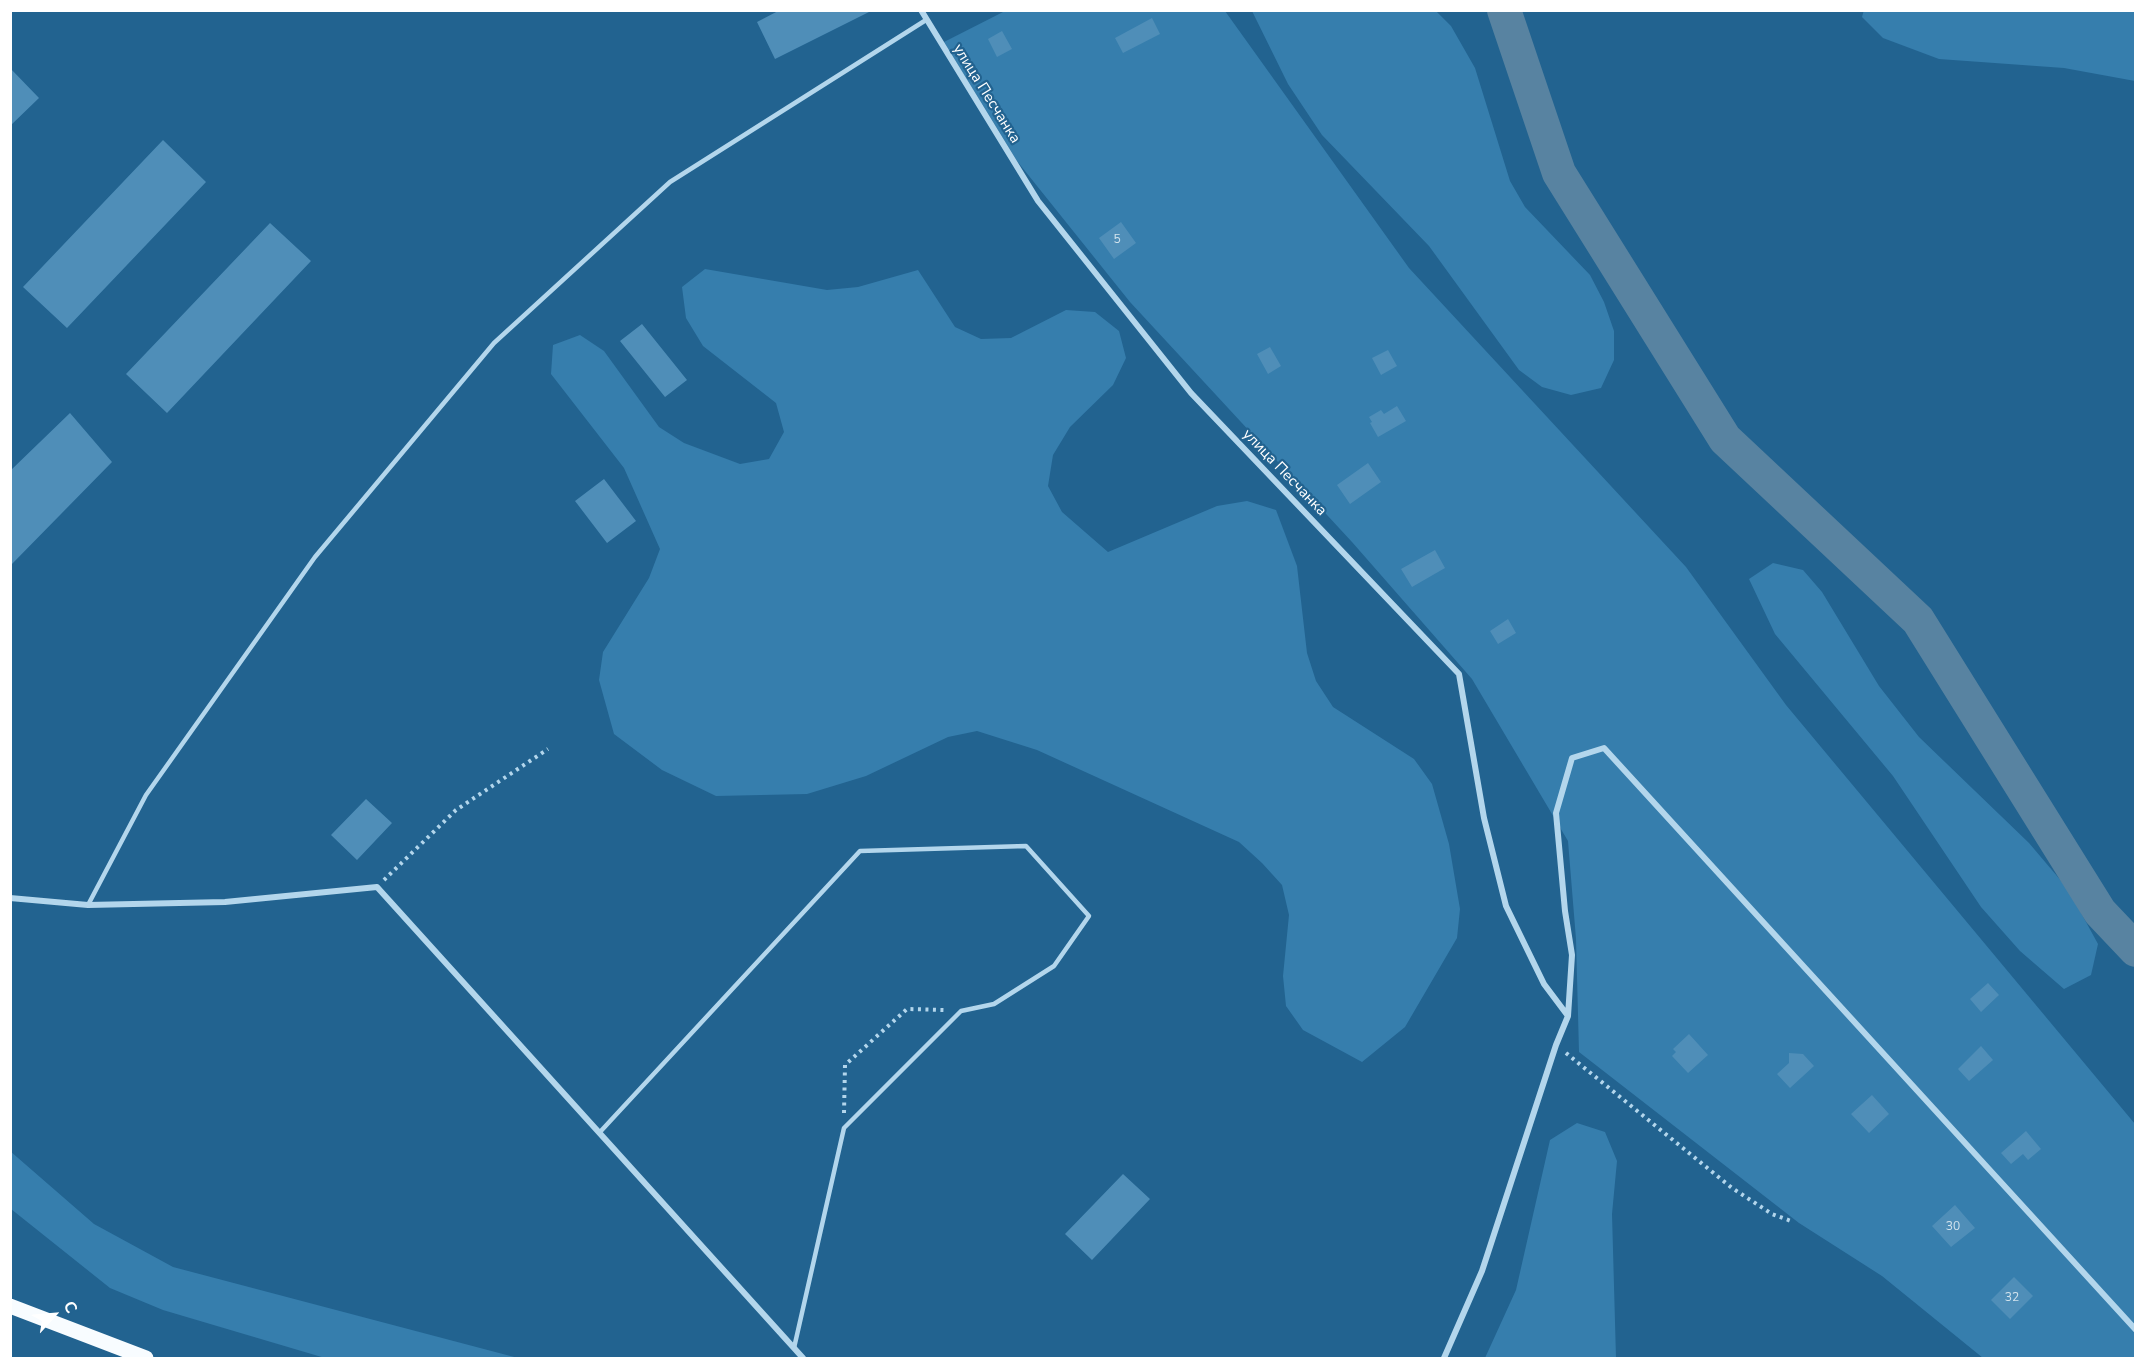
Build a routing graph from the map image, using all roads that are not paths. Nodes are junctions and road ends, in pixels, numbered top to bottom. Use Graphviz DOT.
graph roads {
  1 [pos="921,10"];
  2 [pos="926,20"];
  3 [pos="10,898"];
  4 [pos="88,905"];
  5 [pos="1568,1016"];
  6 [pos="600,1132"];
  7 [pos="10,1306"];
  8 [pos="2136,1330"];
  9 [pos="794,1348"];
  10 [pos="146,1359"];
  11 [pos="803,1359"];
  12 [pos="1444,1359"];
  1 -- 2 [label="street, улица Песчанка"];
  2 -- 4 [label="lane"];
  2 -- 5 [label="street, улица Песчанка"];
  3 -- 4 [label="street"];
  4 -- 6 [label="street"];
  5 -- 8 [label="street"];
  5 -- 12 [label="street"];
  6 -- 9 [label="street"];
  6 -- 9 [label="lane"];
  7 -- 10 [label="main road"];
  9 -- 11 [label="street"];
}
